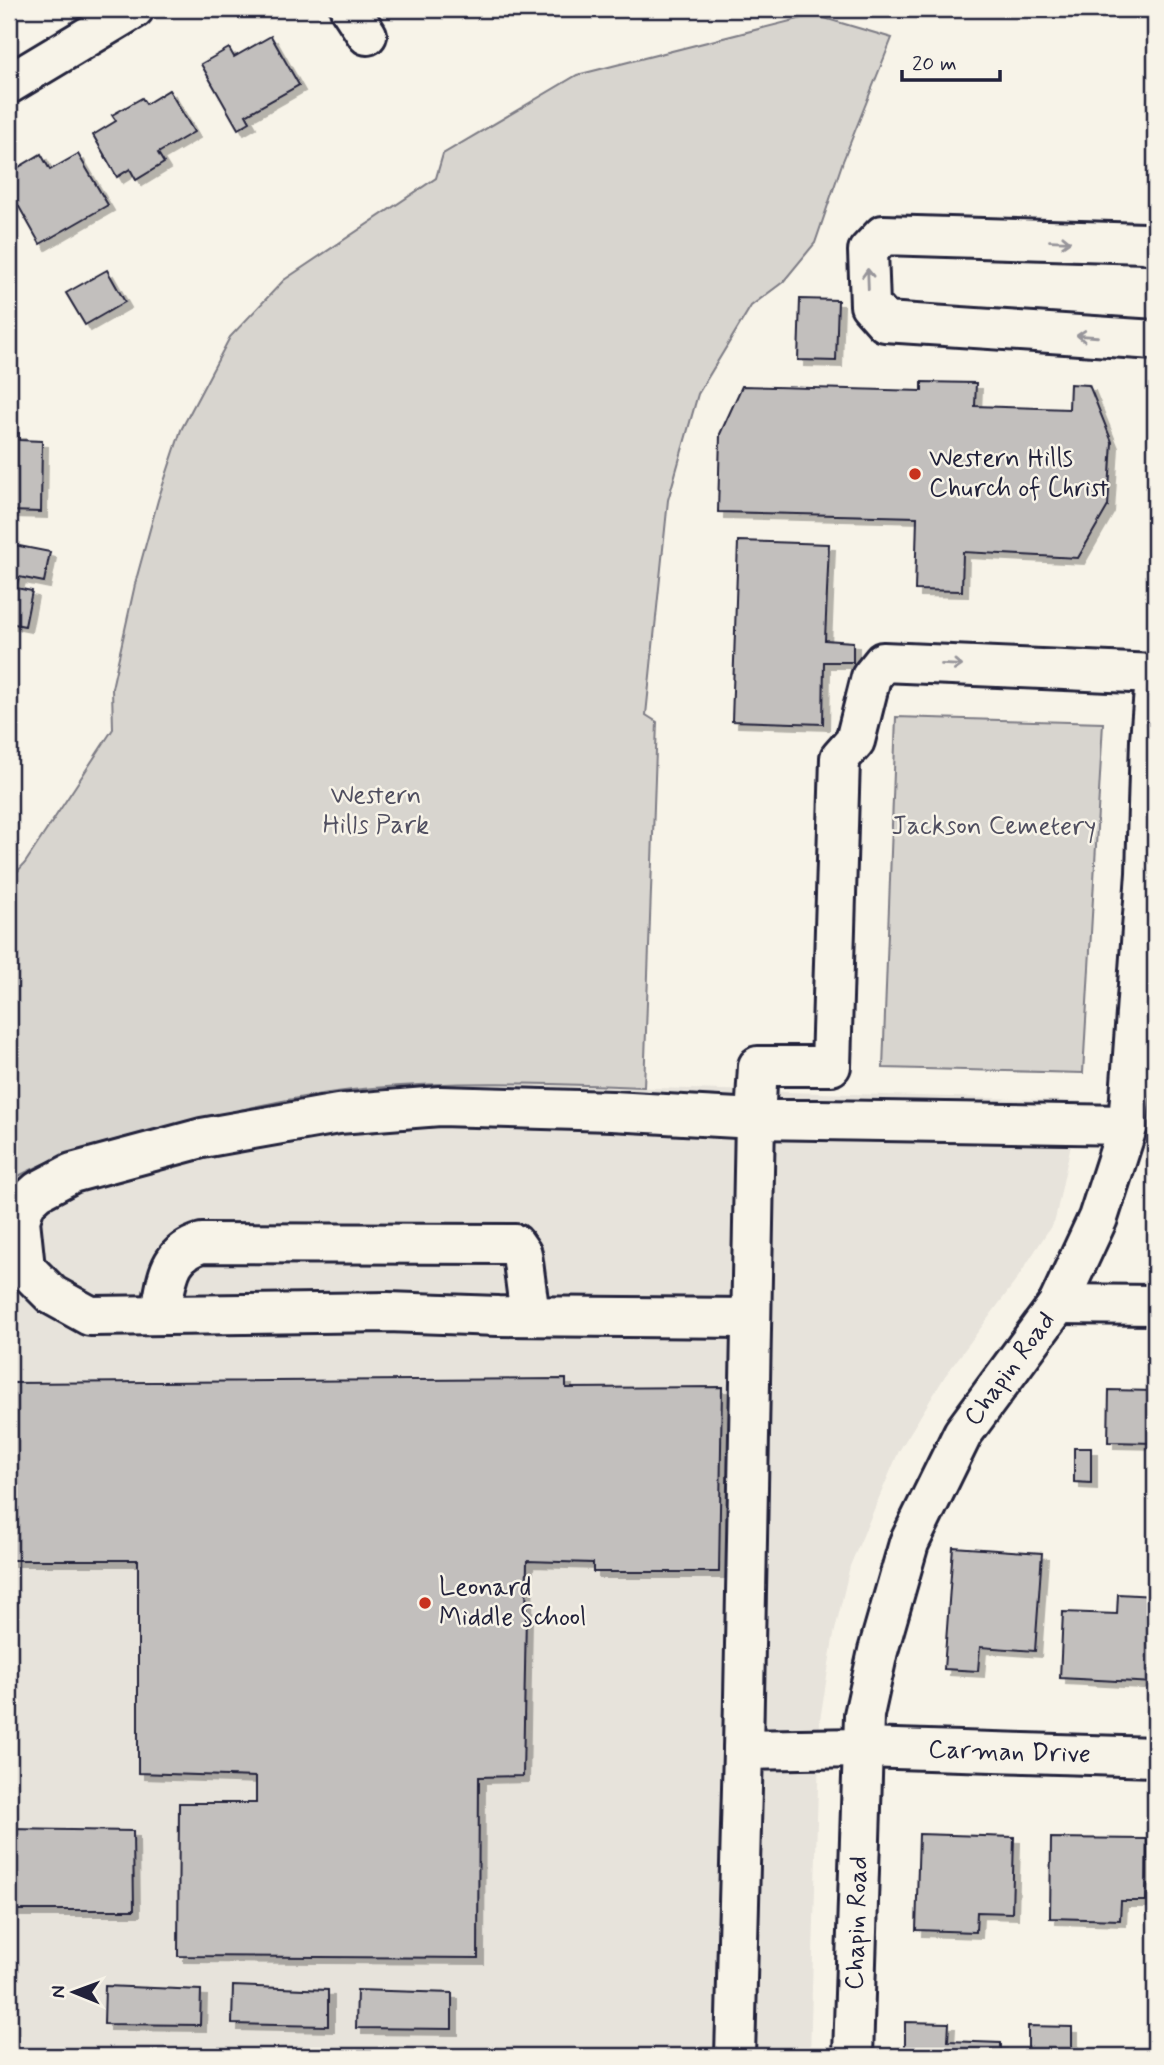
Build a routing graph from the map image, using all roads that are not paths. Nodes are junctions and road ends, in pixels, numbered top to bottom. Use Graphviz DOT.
graph roads {
  1 [pos="134,9"];
  2 [pos="9,85"];
  3 [pos="1155,246"];
  4 [pos="1155,340"];
  5 [pos="1155,676"];
  6 [pos="1150,873"];
  7 [pos="755,1119"];
  8 [pos="1128,1125"];
  9 [pos="1058,1304"];
  10 [pos="1155,1305"];
  11 [pos="160,1315"];
  12 [pos="530,1316"];
  13 [pos="751,1318"];
  14 [pos="863,1748"];
  15 [pos="743,1750"];
  16 [pos="1155,1757"];
  17 [pos="735,2056"];
  18 [pos="853,2056"];
  1 -- 2 [label="street"];
  4 -- 3 [label="street, one-way"];
  5 -- 6 [label="street, Chapin Road"];
  7 -- 5 [label="street, one-way"];
  6 -- 8 [label="street, Chapin Road"];
  7 -- 8 [label="street"];
  7 -- 11 [label="street"];
  7 -- 13 [label="street"];
  8 -- 9 [label="street, Chapin Road"];
  9 -- 10 [label="street"];
  9 -- 14 [label="street, Chapin Road"];
  11 -- 12 [label="street"];
  11 -- 12 [label="street"];
  12 -- 13 [label="street"];
  13 -- 15 [label="street"];
  14 -- 15 [label="street, Carman Drive"];
  14 -- 16 [label="street, Carman Drive"];
  14 -- 18 [label="street, Chapin Road"];
  15 -- 17 [label="street"];
}
